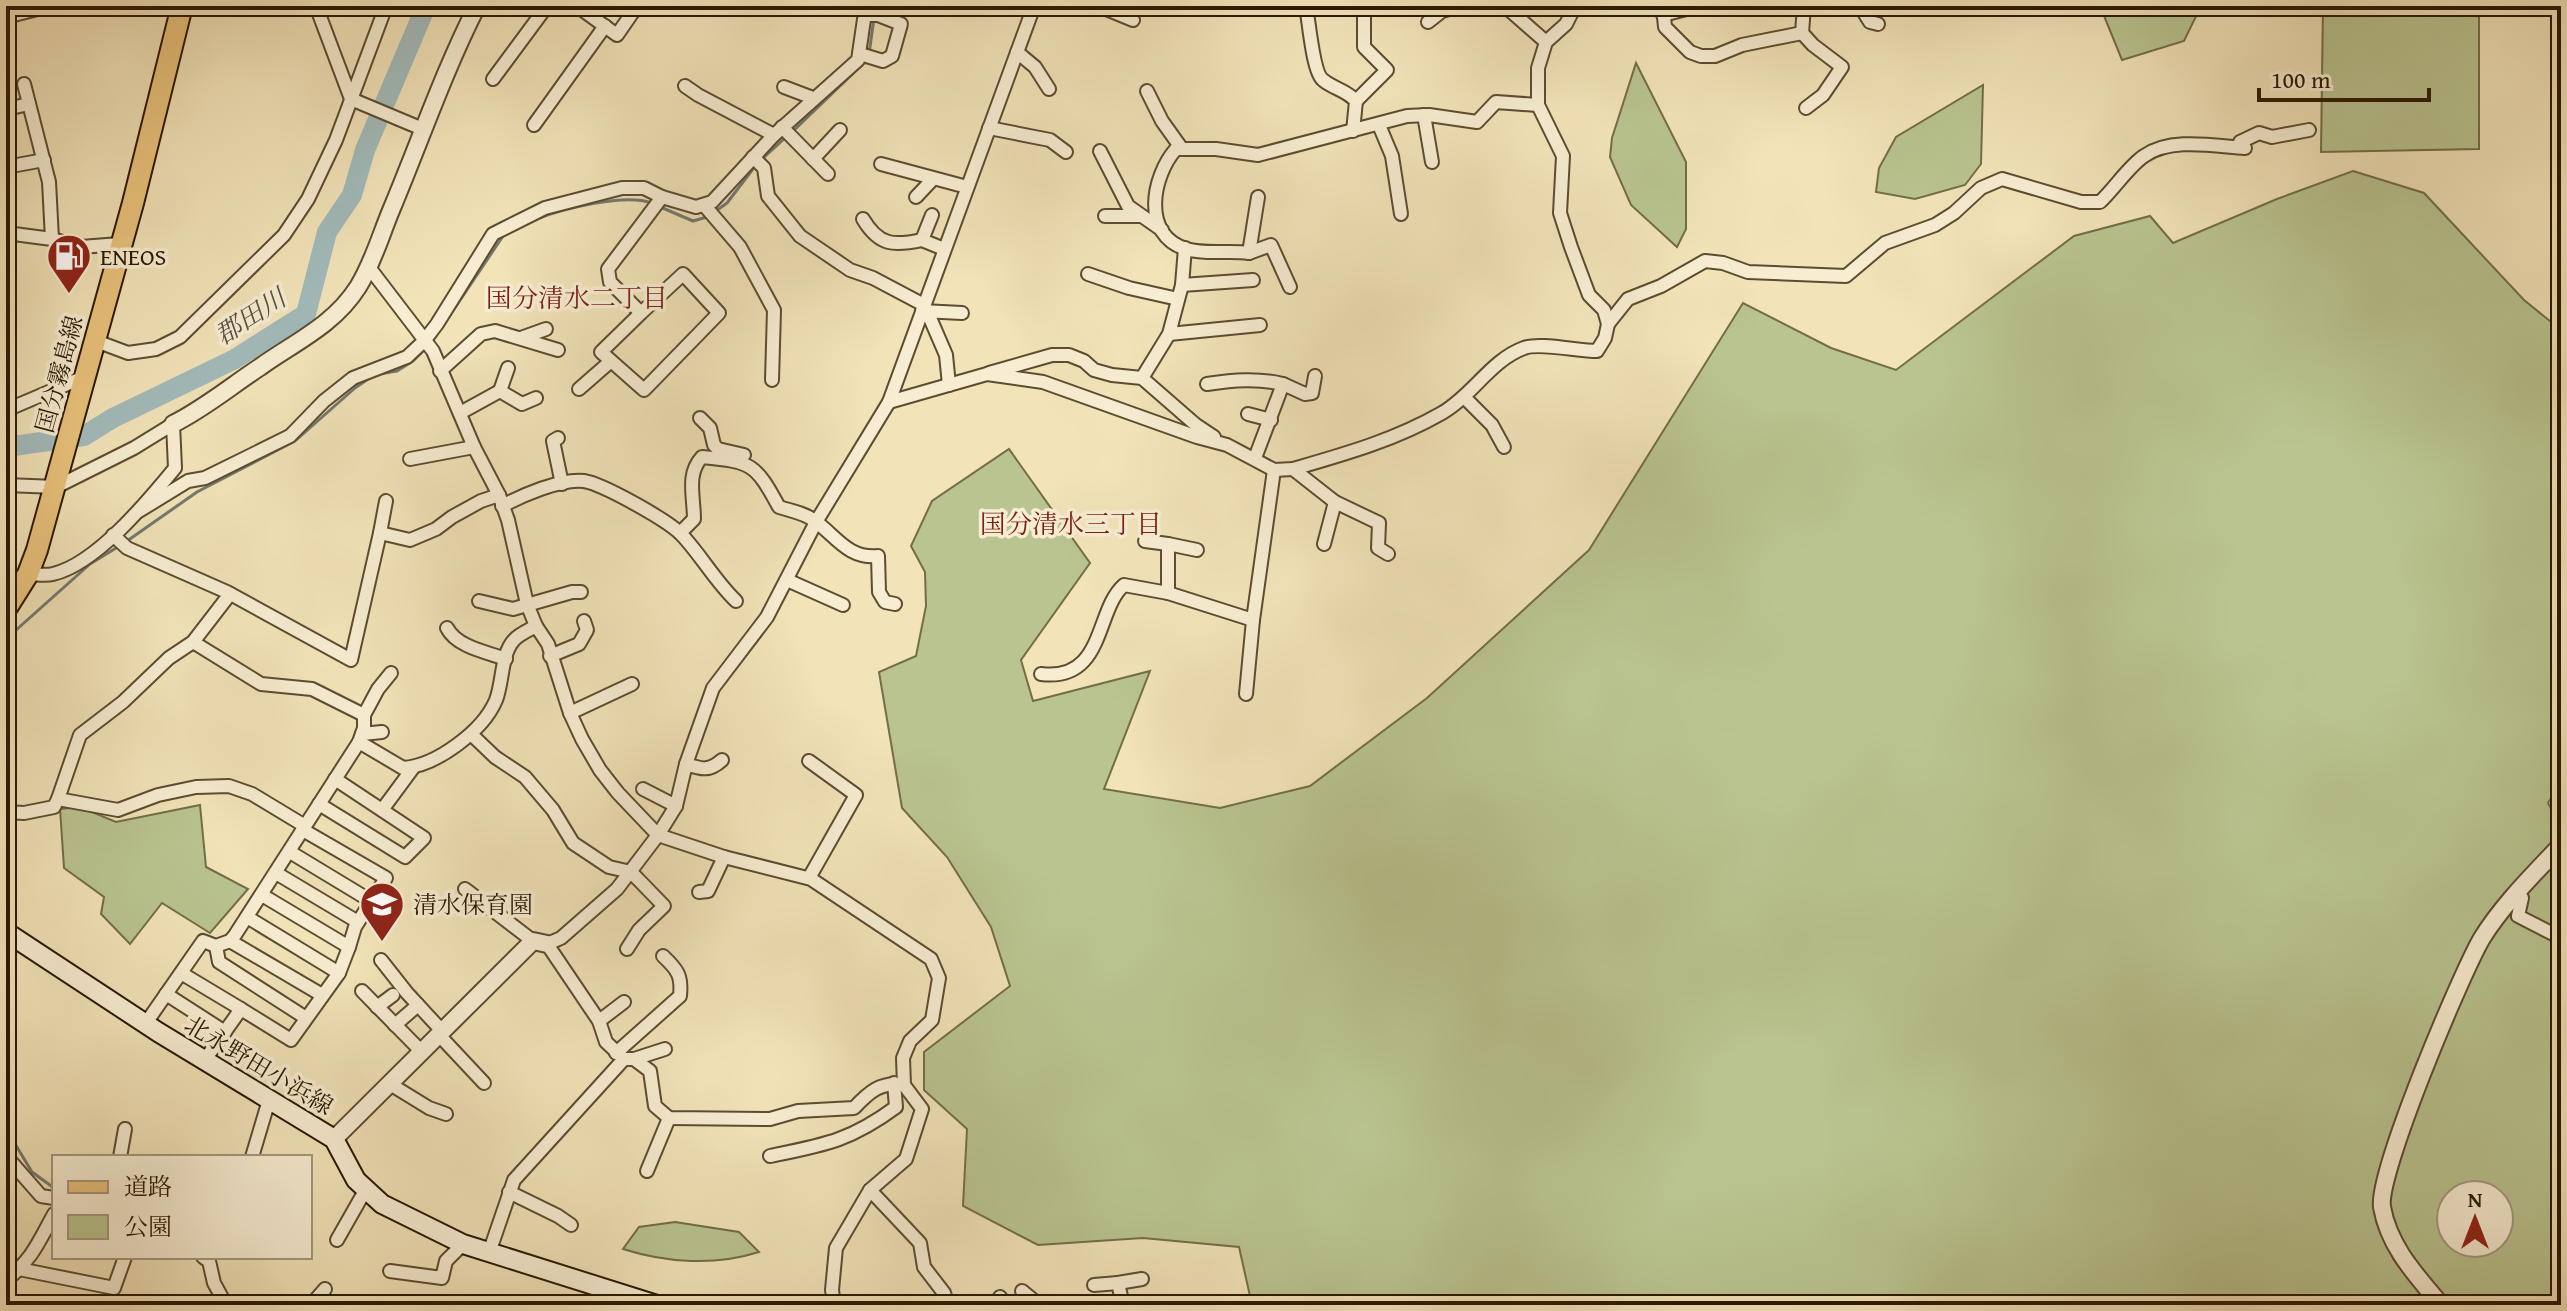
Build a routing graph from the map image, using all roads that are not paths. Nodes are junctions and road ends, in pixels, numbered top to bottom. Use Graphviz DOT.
graph roads {
  1 [pos="49,6"];
  2 [pos="182,6"];
  3 [pos="316,6"];
  4 [pos="386,6"];
  5 [pos="477,6"];
  6 [pos="547,6"];
  7 [pos="577,6"];
  8 [pos="637,6"];
  9 [pos="1034,6"];
  10 [pos="1099,6"];
  11 [pos="1306,6"];
  12 [pos="1364,6"];
  13 [pos="1460,6"];
  14 [pos="1498,6"];
  15 [pos="1575,6"];
  16 [pos="1698,6"];
  17 [pos="1804,6"];
  18 [pos="1860,6"];
  19 [pos="1663,10"];
  20 [pos="869,13"];
  21 [pos="6,17"];
  22 [pos="1133,20"];
  23 [pos="1428,22"];
  24 [pos="1878,24"];
  25 [pos="605,26"];
  26 [pos="1802,33"];
  27 [pos="1546,42"];
  28 [pos="1017,52"];
  29 [pos="860,54"];
  30 [pos="493,79"];
  31 [pos="24,84"];
  32 [pos="685,86"];
  33 [pos="784,87"];
  34 [pos="1049,89"];
  35 [pos="1147,91"];
  36 [pos="813,98"];
  37 [pos="351,99"];
  38 [pos="1356,101"];
  39 [pos="29,104"];
  40 [pos="1538,105"];
  41 [pos="1806,108"];
  42 [pos="6,109"];
  43 [pos="1424,115"];
  44 [pos="534,125"];
  45 [pos="1379,125"];
  46 [pos="989,128"];
  47 [pos="425,130"];
  48 [pos="780,130"];
  49 [pos="840,130"];
  50 [pos="2309,130"];
  51 [pos="1353,131"];
  52 [pos="1182,149"];
  53 [pos="1100,151"];
  54 [pos="1066,152"];
  55 [pos="754,158"];
  56 [pos="813,159"];
  57 [pos="44,160"];
  58 [pos="1432,162"];
  59 [pos="881,164"];
  60 [pos="6,167"];
  61 [pos="828,174"];
  62 [pos="933,179"];
  63 [pos="967,187"];
  64 [pos="916,197"];
  65 [pos="1258,197"];
  66 [pos="658,203"];
  67 [pos="706,206"];
  68 [pos="1401,214"];
  69 [pos="932,215"];
  70 [pos="1105,216"];
  71 [pos="1139,216"];
  72 [pos="863,219"];
  73 [pos="1162,230"];
  74 [pos="6,233"];
  75 [pos="52,239"];
  76 [pos="922,240"];
  77 [pos="120,244"];
  78 [pos="1185,248"];
  79 [pos="944,249"];
  80 [pos="1249,253"];
  81 [pos="368,266"];
  82 [pos="1088,274"];
  83 [pos="1253,280"];
  84 [pos="1182,285"];
  85 [pos="1290,287"];
  86 [pos="1178,299"];
  87 [pos="924,309"];
  88 [pos="641,313"];
  89 [pos="962,313"];
  90 [pos="1608,324"];
  91 [pos="1260,325"];
  92 [pos="546,329"];
  93 [pos="1169,334"];
  94 [pos="521,338"];
  95 [pos="96,341"];
  96 [pos="429,346"];
  97 [pos="558,350"];
  98 [pos="611,361"];
  99 [pos="508,368"];
  100 [pos="440,371"];
  101 [pos="987,374"];
  102 [pos="1315,376"];
  103 [pos="84,377"];
  104 [pos="1142,378"];
  105 [pos="772,380"];
  106 [pos="1207,384"];
  107 [pos="1283,384"];
  108 [pos="949,385"];
  109 [pos="579,389"];
  110 [pos="500,391"];
  111 [pos="1464,397"];
  112 [pos="536,398"];
  113 [pos="889,402"];
  114 [pos="6,408"];
  115 [pos="460,413"];
  116 [pos="1248,414"];
  117 [pos="700,418"];
  118 [pos="1271,420"];
  119 [pos="173,424"];
  120 [pos="558,438"];
  121 [pos="1227,445"];
  122 [pos="474,447"];
  123 [pos="1504,447"];
  124 [pos="1255,458"];
  125 [pos="410,459"];
  126 [pos="1293,469"];
  127 [pos="1274,470"];
  128 [pos="761,474"];
  129 [pos="562,484"];
  130 [pos="6,485"];
  131 [pos="56,487"];
  132 [pos="500,500"];
  133 [pos="386,501"];
  134 [pos="1335,502"];
  135 [pos="139,511"];
  136 [pos="816,522"];
  137 [pos="380,533"];
  138 [pos="680,533"];
  139 [pos="120,541"];
  140 [pos="1145,541"];
  141 [pos="1168,544"];
  142 [pos="1324,544"];
  143 [pos="1197,550"];
  144 [pos="1388,554"];
  145 [pos="28,574"];
  146 [pos="787,580"];
  147 [pos="581,592"];
  148 [pos="1168,593"];
  149 [pos="230,594"];
  150 [pos="479,601"];
  151 [pos="736,601"];
  152 [pos="527,604"];
  153 [pos="895,604"];
  154 [pos="843,605"];
  155 [pos="6,609"];
  156 [pos="1253,620"];
  157 [pos="584,621"];
  158 [pos="536,626"];
  159 [pos="447,628"];
  160 [pos="193,642"];
  161 [pos="550,656"];
  162 [pos="506,659"];
  163 [pos="391,673"];
  164 [pos="1041,674"];
  165 [pos="632,684"];
  166 [pos="1246,694"];
  167 [pos="570,713"];
  168 [pos="364,715"];
  169 [pos="382,732"];
  170 [pos="471,734"];
  171 [pos="360,738"];
  172 [pos="722,760"];
  173 [pos="809,761"];
  174 [pos="686,764"];
  175 [pos="413,768"];
  176 [pos="335,779"];
  177 [pos="643,789"];
  178 [pos="58,799"];
  179 [pos="319,804"];
  180 [pos="676,806"];
  181 [pos="382,810"];
  182 [pos="6,812"];
  183 [pos="304,828"];
  184 [pos="658,835"];
  185 [pos="2561,845"];
  186 [pos="290,852"];
  187 [pos="724,857"];
  188 [pos="631,872"];
  189 [pos="276,873"];
  190 [pos="809,878"];
  191 [pos="465,889"];
  192 [pos="699,892"];
  193 [pos="2515,893"];
  194 [pos="262,895"];
  195 [pos="371,901"];
  196 [pos="247,917"];
  197 [pos="358,922"];
  198 [pos="6,932"];
  199 [pos="2561,938"];
  200 [pos="230,941"];
  201 [pos="540,942"];
  202 [pos="216,946"];
  203 [pos="349,947"];
  204 [pos="627,949"];
  205 [pos="663,956"];
  206 [pos="381,960"];
  207 [pos="181,973"];
  208 [pos="339,973"];
  209 [pos="362,991"];
  210 [pos="166,994"];
  211 [pos="322,995"];
  212 [pos="393,995"];
  213 [pos="624,1002"];
  214 [pos="418,1005"];
  215 [pos="377,1007"];
  216 [pos="241,1009"];
  217 [pos="306,1018"];
  218 [pos="599,1021"];
  219 [pos="146,1023"];
  220 [pos="395,1025"];
  221 [pos="225,1032"];
  222 [pos="441,1034"];
  223 [pos="665,1049"];
  224 [pos="422,1052"];
  225 [pos="625,1057"];
  226 [pos="204,1061"];
  227 [pos="484,1083"];
  228 [pos="390,1084"];
  229 [pos="899,1084"];
  230 [pos="269,1100"];
  231 [pos="446,1114"];
  232 [pos="669,1118"];
  233 [pos="125,1129"];
  234 [pos="334,1139"];
  235 [pos="120,1155"];
  236 [pos="253,1155"];
  237 [pos="6,1156"];
  238 [pos="770,1156"];
  239 [pos="647,1171"];
  240 [pos="366,1189"];
  241 [pos="870,1190"];
  242 [pos="509,1192"];
  243 [pos="52,1198"];
  244 [pos="52,1218"];
  245 [pos="571,1225"];
  246 [pos="337,1240"];
  247 [pos="463,1244"];
  248 [pos="489,1253"];
  249 [pos="124,1259"];
  250 [pos="209,1259"];
  251 [pos="19,1269"];
  252 [pos="390,1271"];
  253 [pos="1142,1279"];
  254 [pos="6,1281"];
  255 [pos="1118,1283"];
  256 [pos="1094,1285"];
  257 [pos="325,1289"];
  258 [pos="1022,1291"];
  259 [pos="226,1305"];
  260 [pos="311,1305"];
  261 [pos="657,1305"];
  262 [pos="834,1305"];
  263 [pos="948,1305"];
  264 [pos="1039,1305"];
  265 [pos="1123,1305"];
  266 [pos="2441,1305"];
  1 -- 21 [label="street"];
  2 -- 77 [label="main road, 国分霧島線"];
  3 -- 37 [label="street"];
  4 -- 37 [label="street"];
  5 -- 47 [label="street"];
  6 -- 30 [label="street"];
  7 -- 25 [label="street"];
  8 -- 25 [label="street"];
  9 -- 28 [label="street"];
  10 -- 22 [label="street"];
  11 -- 38 [label="street"];
  12 -- 38 [label="street"];
  13 -- 23 [label="street"];
  14 -- 27 [label="street"];
  15 -- 27 [label="street"];
  16 -- 19 [label="street"];
  17 -- 26 [label="street"];
  18 -- 24 [label="street"];
  19 -- 26 [label="street"];
  20 -- 29 [label="street"];
  20 -- 29 [label="street"];
  25 -- 44 [label="street"];
  26 -- 41 [label="street"];
  27 -- 40 [label="street"];
  28 -- 34 [label="street"];
  28 -- 46 [label="street"];
  29 -- 36 [label="street"];
  31 -- 39 [label="street"];
  32 -- 48 [label="street"];
  33 -- 36 [label="street"];
  35 -- 52 [label="street"];
  36 -- 48 [label="street"];
  37 -- 47 [label="street"];
  37 -- 95 [label="street"];
  38 -- 51 [label="street"];
  39 -- 42 [label="street"];
  39 -- 57 [label="street"];
  40 -- 43 [label="street"];
  40 -- 90 [label="street"];
  43 -- 45 [label="street"];
  43 -- 58 [label="street"];
  45 -- 51 [label="street"];
  45 -- 68 [label="street"];
  46 -- 54 [label="street"];
  46 -- 63 [label="street"];
  47 -- 81 [label="street"];
  48 -- 55 [label="street"];
  48 -- 56 [label="street"];
  49 -- 56 [label="street"];
  50 -- 90 [label="street"];
  51 -- 52 [label="street"];
  52 -- 73 [label="street"];
  53 -- 71 [label="street"];
  55 -- 67 [label="street"];
  55 -- 87 [label="street"];
  56 -- 61 [label="street"];
  57 -- 60 [label="street"];
  57 -- 75 [label="street"];
  59 -- 62 [label="street"];
  62 -- 63 [label="street"];
  62 -- 64 [label="street"];
  63 -- 79 [label="street"];
  65 -- 80 [label="street"];
  66 -- 67 [label="street"];
  66 -- 88 [label="street"];
  66 -- 96 [label="street"];
  67 -- 105 [label="street"];
  69 -- 76 [label="street"];
  70 -- 71 [label="street"];
  71 -- 73 [label="street"];
  72 -- 76 [label="street"];
  73 -- 78 [label="street"];
  74 -- 75 [label="street"];
  75 -- 77 [label="street"];
  76 -- 79 [label="street"];
  77 -- 95 [label="main road, 国分霧島線"];
  78 -- 80 [label="street"];
  78 -- 84 [label="street"];
  79 -- 87 [label="street"];
  80 -- 85 [label="street"];
  81 -- 96 [label="street"];
  81 -- 119 [label="street"];
  82 -- 86 [label="street"];
  83 -- 84 [label="street"];
  84 -- 86 [label="street"];
  86 -- 93 [label="street"];
  87 -- 89 [label="street"];
  87 -- 108 [label="street"];
  87 -- 113 [label="street"];
  88 -- 98 [label="street"];
  88 -- 98 [label="street"];
  90 -- 111 [label="street"];
  91 -- 93 [label="street"];
  92 -- 94 [label="street"];
  93 -- 104 [label="street"];
  94 -- 97 [label="street"];
  94 -- 100 [label="street"];
  95 -- 103 [label="main road, 国分霧島線"];
  96 -- 100 [label="street"];
  96 -- 135 [label="street"];
  98 -- 109 [label="street"];
  99 -- 110 [label="street"];
  100 -- 115 [label="street"];
  101 -- 104 [label="street"];
  101 -- 108 [label="street"];
  101 -- 121 [label="street"];
  102 -- 107 [label="street"];
  103 -- 114 [label="street"];
  103 -- 131 [label="main road, 国分霧島線"];
  104 -- 121 [label="street"];
  106 -- 107 [label="street"];
  107 -- 118 [label="street"];
  108 -- 113 [label="street"];
  110 -- 112 [label="street"];
  110 -- 115 [label="street"];
  111 -- 123 [label="street"];
  111 -- 126 [label="street"];
  113 -- 136 [label="street"];
  115 -- 122 [label="street"];
  116 -- 118 [label="street"];
  117 -- 128 [label="street"];
  118 -- 124 [label="street"];
  119 -- 131 [label="street"];
  119 -- 135 [label="street"];
  120 -- 129 [label="street"];
  121 -- 124 [label="street"];
  122 -- 125 [label="street"];
  122 -- 132 [label="street"];
  124 -- 127 [label="street"];
  126 -- 127 [label="street"];
  126 -- 134 [label="street"];
  127 -- 156 [label="street"];
  128 -- 136 [label="street"];
  128 -- 138 [label="street"];
  129 -- 132 [label="street"];
  129 -- 138 [label="street"];
  130 -- 131 [label="street"];
  131 -- 145 [label="main road, 国分霧島線"];
  132 -- 137 [label="street"];
  132 -- 152 [label="street"];
  133 -- 137 [label="street"];
  134 -- 142 [label="street"];
  134 -- 144 [label="street"];
  135 -- 139 [label="street"];
  136 -- 146 [label="street"];
  136 -- 153 [label="street"];
  137 -- 149 [label="street"];
  138 -- 151 [label="street"];
  139 -- 145 [label="street"];
  139 -- 149 [label="street"];
  140 -- 141 [label="street"];
  141 -- 143 [label="street"];
  141 -- 148 [label="street"];
  145 -- 155 [label="main road, 国分霧島線"];
  146 -- 154 [label="street"];
  146 -- 174 [label="street"];
  147 -- 152 [label="street"];
  148 -- 156 [label="street"];
  148 -- 164 [label="street"];
  149 -- 160 [label="street"];
  150 -- 152 [label="street"];
  152 -- 158 [label="street"];
  156 -- 166 [label="street"];
  157 -- 161 [label="street"];
  158 -- 161 [label="street"];
  158 -- 162 [label="street"];
  159 -- 162 [label="street"];
  160 -- 168 [label="street"];
  160 -- 178 [label="street"];
  161 -- 167 [label="street"];
  162 -- 170 [label="street"];
  163 -- 168 [label="street"];
  165 -- 167 [label="street"];
  167 -- 184 [label="street"];
  168 -- 171 [label="street"];
  169 -- 171 [label="street"];
  170 -- 175 [label="street"];
  170 -- 188 [label="street"];
  171 -- 175 [label="street"];
  171 -- 176 [label="street"];
  172 -- 174 [label="street"];
  173 -- 190 [label="street"];
  174 -- 180 [label="street"];
  175 -- 181 [label="street"];
  176 -- 179 [label="street"];
  176 -- 181 [label="street"];
  177 -- 180 [label="street"];
  178 -- 182 [label="street"];
  178 -- 183 [label="street"];
  179 -- 181 [label="street"];
  179 -- 183 [label="street"];
  180 -- 184 [label="street"];
  183 -- 186 [label="street"];
  183 -- 195 [label="street"];
  184 -- 187 [label="street"];
  184 -- 188 [label="street"];
  185 -- 193 [label="street"];
  186 -- 189 [label="street"];
  186 -- 195 [label="street"];
  187 -- 190 [label="street"];
  187 -- 192 [label="street"];
  188 -- 201 [label="street"];
  188 -- 204 [label="street"];
  189 -- 194 [label="street"];
  189 -- 197 [label="street"];
  190 -- 229 [label="street"];
  191 -- 201 [label="street"];
  193 -- 199 [label="street"];
  193 -- 266 [label="street"];
  194 -- 196 [label="street"];
  194 -- 203 [label="street"];
  195 -- 197 [label="street"];
  196 -- 200 [label="street"];
  196 -- 208 [label="street"];
  197 -- 203 [label="street"];
  198 -- 219 [label="main road, 北永野田小浜線"];
  200 -- 202 [label="street"];
  200 -- 211 [label="street"];
  201 -- 218 [label="street"];
  201 -- 222 [label="street"];
  202 -- 207 [label="street"];
  202 -- 217 [label="street"];
  203 -- 208 [label="street"];
  205 -- 225 [label="street"];
  206 -- 214 [label="street"];
  207 -- 210 [label="street"];
  207 -- 216 [label="street"];
  208 -- 211 [label="street"];
  209 -- 215 [label="street"];
  210 -- 219 [label="street"];
  210 -- 221 [label="street"];
  211 -- 217 [label="street"];
  212 -- 215 [label="street"];
  213 -- 218 [label="street"];
  214 -- 220 [label="street"];
  214 -- 222 [label="street"];
  215 -- 220 [label="street"];
  216 -- 217 [label="street"];
  216 -- 221 [label="street"];
  218 -- 225 [label="street"];
  219 -- 226 [label="main road, 北永野田小浜線"];
  220 -- 224 [label="street"];
  221 -- 226 [label="street"];
  222 -- 224 [label="street"];
  222 -- 227 [label="street"];
  223 -- 225 [label="street"];
  224 -- 228 [label="street"];
  225 -- 232 [label="street"];
  225 -- 242 [label="street"];
  226 -- 230 [label="main road, 北永野田小浜線"];
  228 -- 231 [label="street"];
  228 -- 234 [label="street"];
  229 -- 232 [label="street"];
  229 -- 238 [label="street"];
  229 -- 241 [label="street"];
  230 -- 234 [label="main road, 北永野田小浜線"];
  230 -- 236 [label="street"];
  232 -- 239 [label="street"];
  233 -- 235 [label="street"];
  234 -- 240 [label="main road, 北永野田小浜線"];
  237 -- 243 [label="street"];
  240 -- 246 [label="street"];
  240 -- 247 [label="main road, 北永野田小浜線"];
  241 -- 262 [label="street"];
  241 -- 263 [label="street"];
  242 -- 245 [label="street"];
  242 -- 248 [label="street"];
  244 -- 251 [label="street"];
  247 -- 248 [label="main road, 北永野田小浜線"];
  247 -- 252 [label="street"];
  248 -- 261 [label="main road, 北永野田小浜線"];
  249 -- 251 [label="street"];
  250 -- 259 [label="street"];
  251 -- 254 [label="street"];
  253 -- 255 [label="street"];
  255 -- 256 [label="street"];
  255 -- 265 [label="street"];
  257 -- 260 [label="street"];
  258 -- 264 [label="street"];
}
